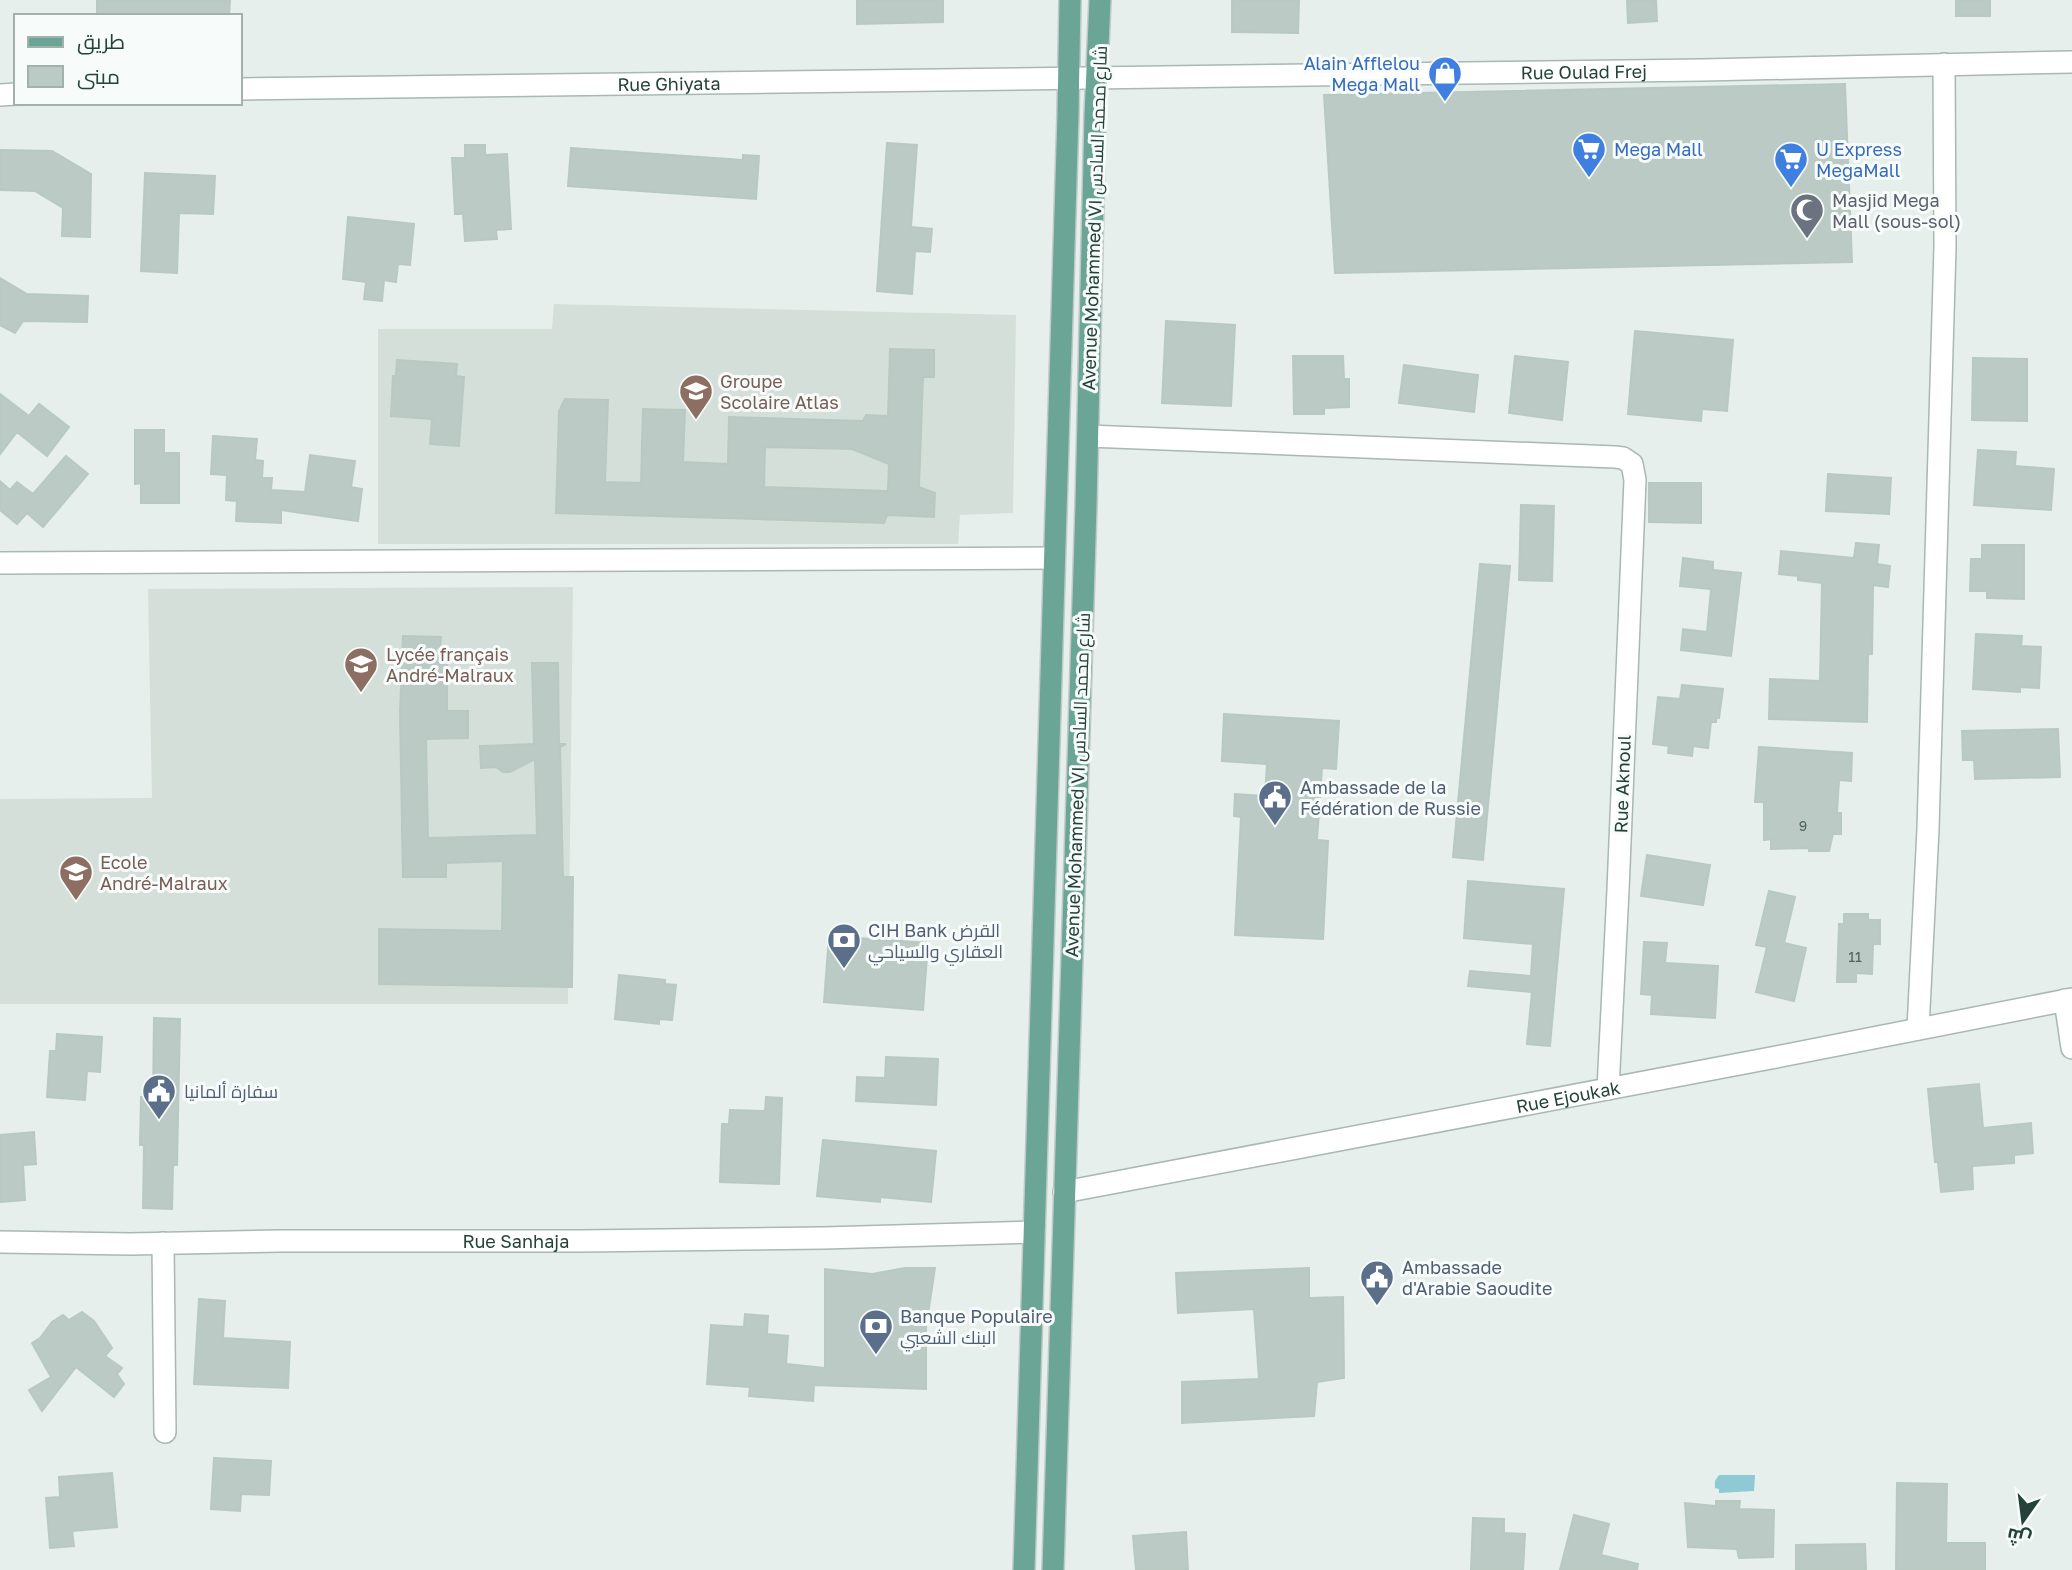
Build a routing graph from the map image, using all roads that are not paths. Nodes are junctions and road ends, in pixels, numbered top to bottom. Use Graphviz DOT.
graph roads {
  1 [pos="1070,0"];
  2 [pos="1100,0"];
  3 [pos="2072,62"];
  4 [pos="1944,64"];
  5 [pos="1097,78"];
  6 [pos="1068,79"];
  7 [pos="242,89"];
  8 [pos="1088,436"];
  9 [pos="1054,558"];
  10 [pos="0,563"];
  11 [pos="2068,1000"];
  12 [pos="1917,1029"];
  13 [pos="2072,1048"];
  14 [pos="1608,1088"];
  15 [pos="1064,1192"];
  16 [pos="1034,1232"];
  17 [pos="0,1242"];
  18 [pos="163,1243"];
  19 [pos="165,1432"];
  20 [pos="1024,1570"];
  21 [pos="1053,1570"];
  1 -- 6 [label="main road, Avenue Mohammed VI شارع محمد السادس"];
  2 -- 5 [label="main road, Avenue Mohammed VI شارع محمد السادس"];
  3 -- 4 [label="street, Rue Oulad Frej"];
  4 -- 5 [label="street, Rue Oulad Frej"];
  4 -- 12 [label="street"];
  5 -- 6 [label="street, Rue Ghiyata"];
  5 -- 8 [label="main road, Avenue Mohammed VI شارع محمد السادس"];
  6 -- 7 [label="street, Rue Ghiyata"];
  6 -- 9 [label="main road, Avenue Mohammed VI شارع محمد السادس"];
  8 -- 14 [label="street, Rue Aknoul"];
  8 -- 15 [label="main road, Avenue Mohammed VI شارع محمد السادس"];
  9 -- 10 [label="street"];
  9 -- 16 [label="main road, Avenue Mohammed VI شارع محمد السادس"];
  11 -- 12 [label="street, Rue Ejoukak"];
  11 -- 13 [label="street"];
  12 -- 14 [label="street, Rue Ejoukak"];
  14 -- 15 [label="street, Rue Ejoukak"];
  15 -- 21 [label="main road, Avenue Mohammed VI شارع محمد السادس"];
  16 -- 18 [label="street, Rue Sanhaja"];
  16 -- 20 [label="main road, Avenue Mohammed VI شارع محمد السادس"];
  17 -- 18 [label="street, Rue Sanhaja"];
  18 -- 19 [label="street"];
}
